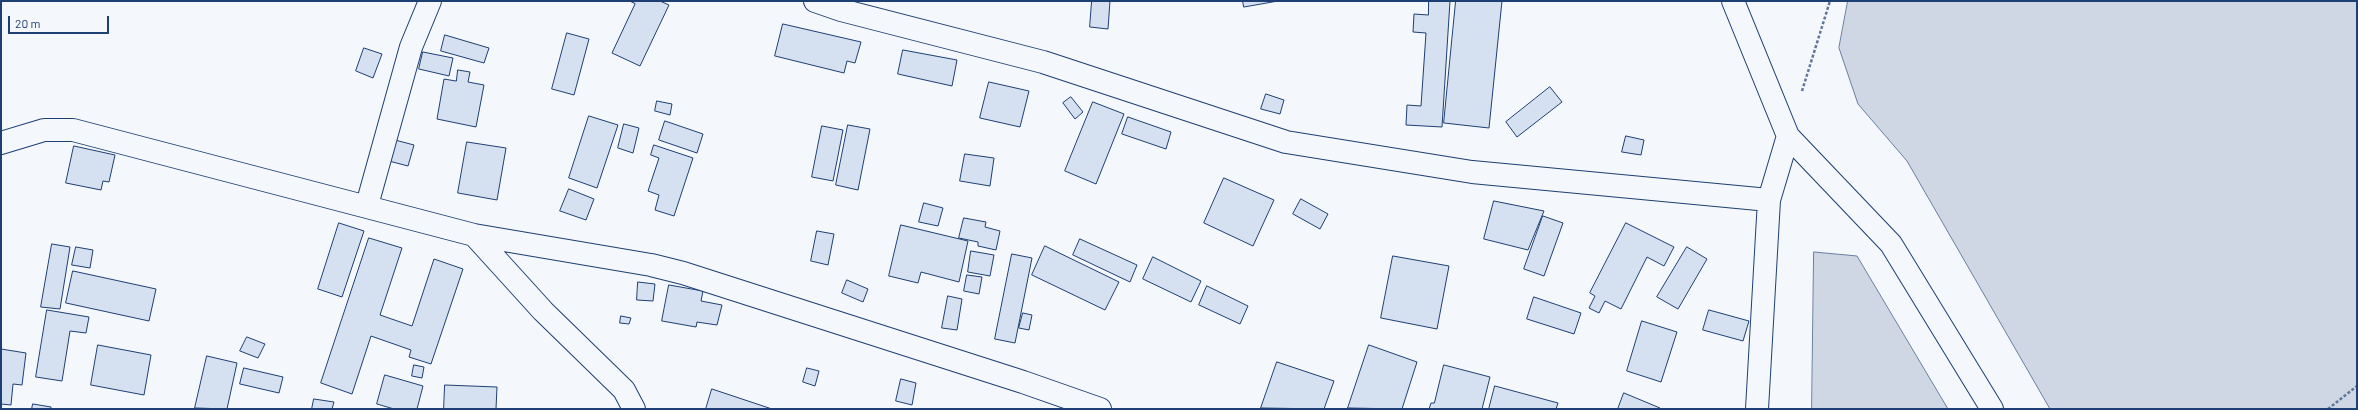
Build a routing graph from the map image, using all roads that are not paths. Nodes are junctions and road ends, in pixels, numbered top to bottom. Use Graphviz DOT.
graph roads {
  1 [pos="430,1"];
  2 [pos="815,1"];
  3 [pos="1733,1"];
  4 [pos="1788,136"];
  5 [pos="1,143"];
  6 [pos="1769,200"];
  7 [pos="367,205"];
  8 [pos="474,235"];
  9 [pos="634,409"];
  10 [pos="1100,409"];
  11 [pos="1757,409"];
  12 [pos="1992,409"];
  1 -- 7 [label="street"];
  2 -- 6 [label="street"];
  3 -- 4 [label="street"];
  4 -- 6 [label="street"];
  4 -- 12 [label="street"];
  5 -- 7 [label="street"];
  6 -- 11 [label="street"];
  7 -- 8 [label="street"];
  8 -- 9 [label="street"];
  8 -- 10 [label="street"];
}
